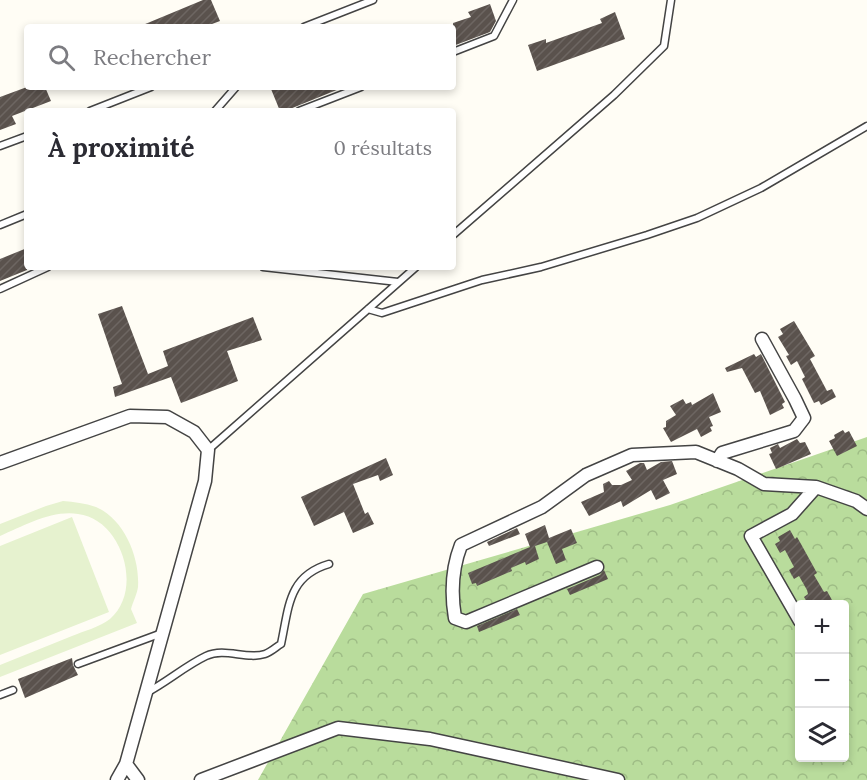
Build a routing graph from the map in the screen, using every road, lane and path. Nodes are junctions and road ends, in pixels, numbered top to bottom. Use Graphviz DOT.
graph roads {
  1 [pos="373,0"];
  2 [pos="513,0"];
  3 [pos="671,0"];
  4 [pos="312,24"];
  5 [pos="456,51"];
  6 [pos="143,90"];
  7 [pos="233,90"];
  8 [pos="354,90"];
  9 [pos="98,108"];
  10 [pos="218,108"];
  11 [pos="306,108"];
  12 [pos="867,126"];
  13 [pos="24,137"];
  14 [pos="0,146"];
  15 [pos="24,215"];
  16 [pos="0,225"];
  17 [pos="456,230"];
  18 [pos="41,270"];
  19 [pos="290,270"];
  20 [pos="412,270"];
  21 [pos="398,282"];
  22 [pos="0,289"];
  23 [pos="368,309"];
  24 [pos="762,339"];
  25 [pos="208,450"];
  26 [pos="717,461"];
  27 [pos="0,464"];
  28 [pos="816,487"];
  29 [pos="867,509"];
  30 [pos="329,564"];
  31 [pos="597,567"];
  32 [pos="795,612"];
  33 [pos="162,633"];
  34 [pos="78,664"];
  35 [pos="13,690"];
  36 [pos="145,693"];
  37 [pos="0,695"];
  38 [pos="126,764"];
  39 [pos="117,780"];
  40 [pos="138,780"];
  41 [pos="201,780"];
  42 [pos="618,780"];
  1 -- 4 [label="lane"];
  2 -- 5 [label="lane"];
  3 -- 17 [label="lane"];
  6 -- 9 [label="lane"];
  7 -- 10 [label="lane"];
  8 -- 11 [label="lane"];
  12 -- 23 [label="lane"];
  13 -- 14 [label="lane"];
  15 -- 16 [label="lane"];
  18 -- 22 [label="lane"];
  19 -- 21 [label="lane"];
  20 -- 21 [label="lane"];
  21 -- 23 [label="lane"];
  23 -- 25 [label="lane"];
  24 -- 26 [label="street"];
  25 -- 27 [label="street"];
  25 -- 33 [label="street"];
  26 -- 28 [label="street"];
  26 -- 31 [label="street"];
  28 -- 29 [label="street"];
  28 -- 32 [label="street"];
  30 -- 36 [label="lane"];
  33 -- 34 [label="lane"];
  33 -- 36 [label="street"];
  35 -- 37 [label="lane"];
  36 -- 38 [label="street"];
  38 -- 39 [label="street"];
  38 -- 40 [label="street"];
  41 -- 42 [label="street"];
}
